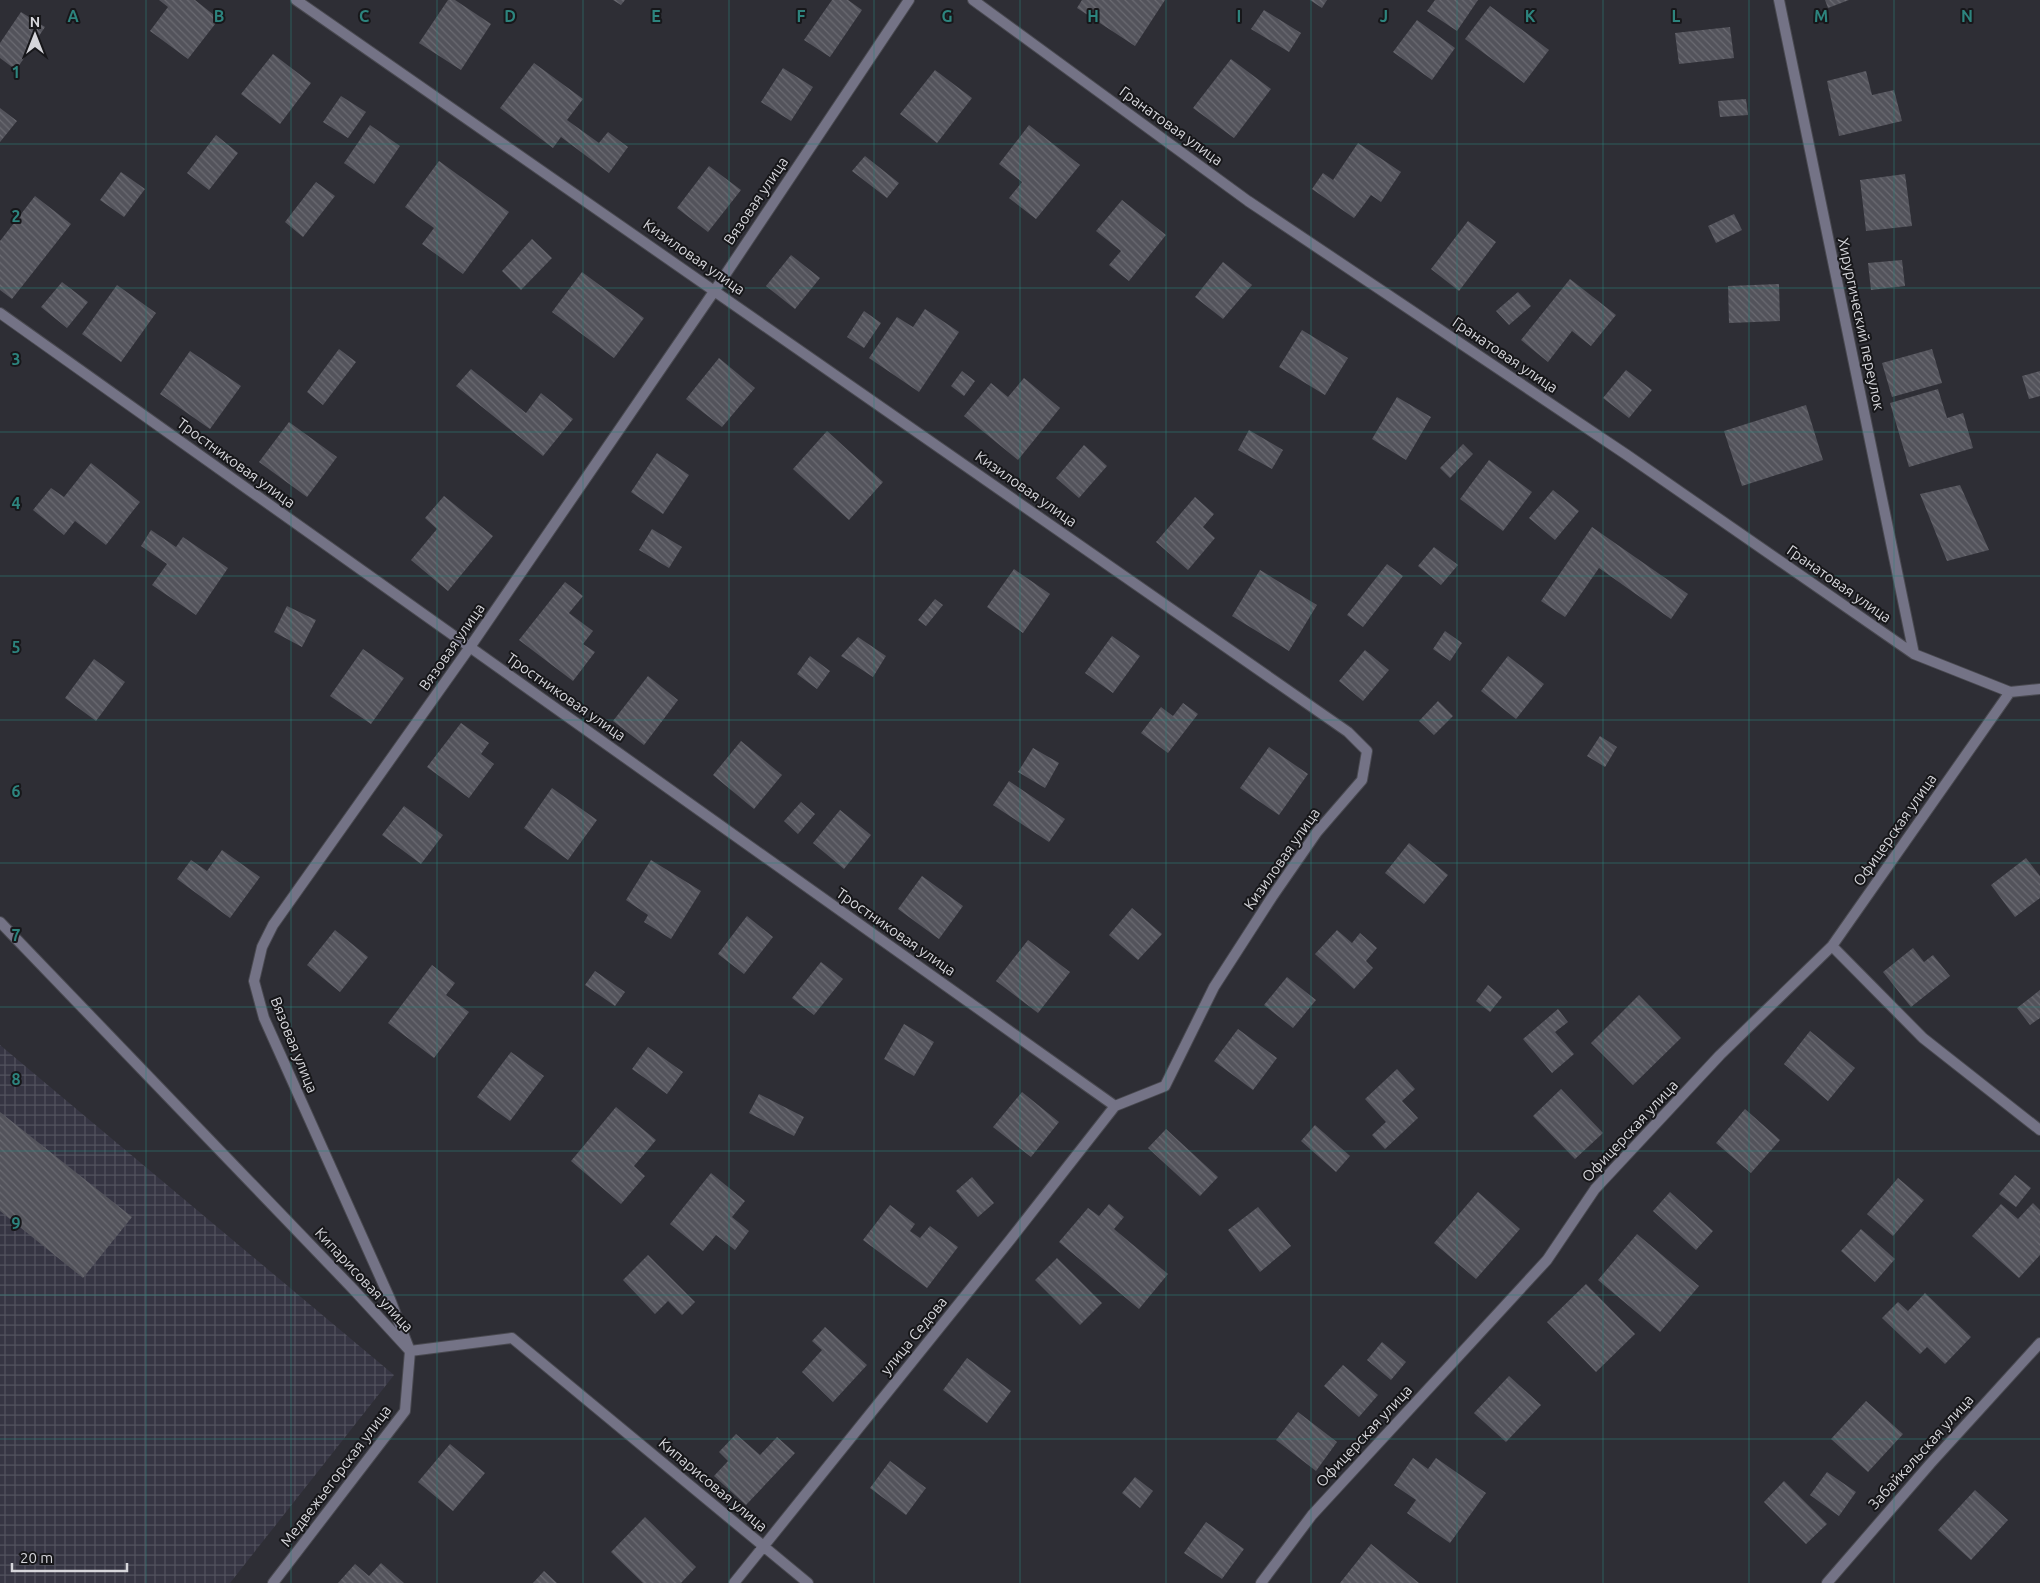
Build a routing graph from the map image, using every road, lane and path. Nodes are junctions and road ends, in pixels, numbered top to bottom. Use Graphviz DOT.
graph roads {
  1 [pos="296,0"];
  2 [pos="909,0"];
  3 [pos="973,0"];
  4 [pos="1779,0"];
  5 [pos="715,290"];
  6 [pos="0,313"];
  7 [pos="470,647"];
  8 [pos="1914,654"];
  9 [pos="2040,689"];
  10 [pos="2010,692"];
  11 [pos="0,922"];
  12 [pos="1832,946"];
  13 [pos="1115,1106"];
  14 [pos="2040,1130"];
  15 [pos="2040,1343"];
  16 [pos="410,1351"];
  17 [pos="763,1546"];
  18 [pos="273,1583"];
  19 [pos="734,1583"];
  20 [pos="808,1583"];
  21 [pos="1261,1583"];
  22 [pos="1827,1583"];
  1 -- 5 [label="street, Кизиловая улица"];
  2 -- 5 [label="street, Вязовая улица"];
  3 -- 8 [label="street, Гранатовая улица"];
  4 -- 8 [label="street, Хирургический переулок"];
  5 -- 7 [label="street, Вязовая улица"];
  5 -- 13 [label="street, Кизиловая улица"];
  6 -- 7 [label="street, Тростниковая улица"];
  7 -- 13 [label="street, Тростниковая улица"];
  7 -- 16 [label="street, Вязовая улица"];
  8 -- 10 [label="street, Гранатовая улица"];
  9 -- 10 [label="street, Гранатовая улица"];
  10 -- 12 [label="street, Офицерская улица"];
  11 -- 16 [label="street, Кипарисовая улица"];
  12 -- 14 [label="street"];
  12 -- 21 [label="street, Офицерская улица"];
  13 -- 17 [label="street, улица Седова"];
  15 -- 22 [label="street, Забайкальская улица"];
  16 -- 17 [label="street, Кипарисовая улица"];
  16 -- 18 [label="street, Медвежьегорская улица"];
  17 -- 19 [label="street, улица Седова"];
  17 -- 20 [label="street, Кипарисовая улица"];
}
